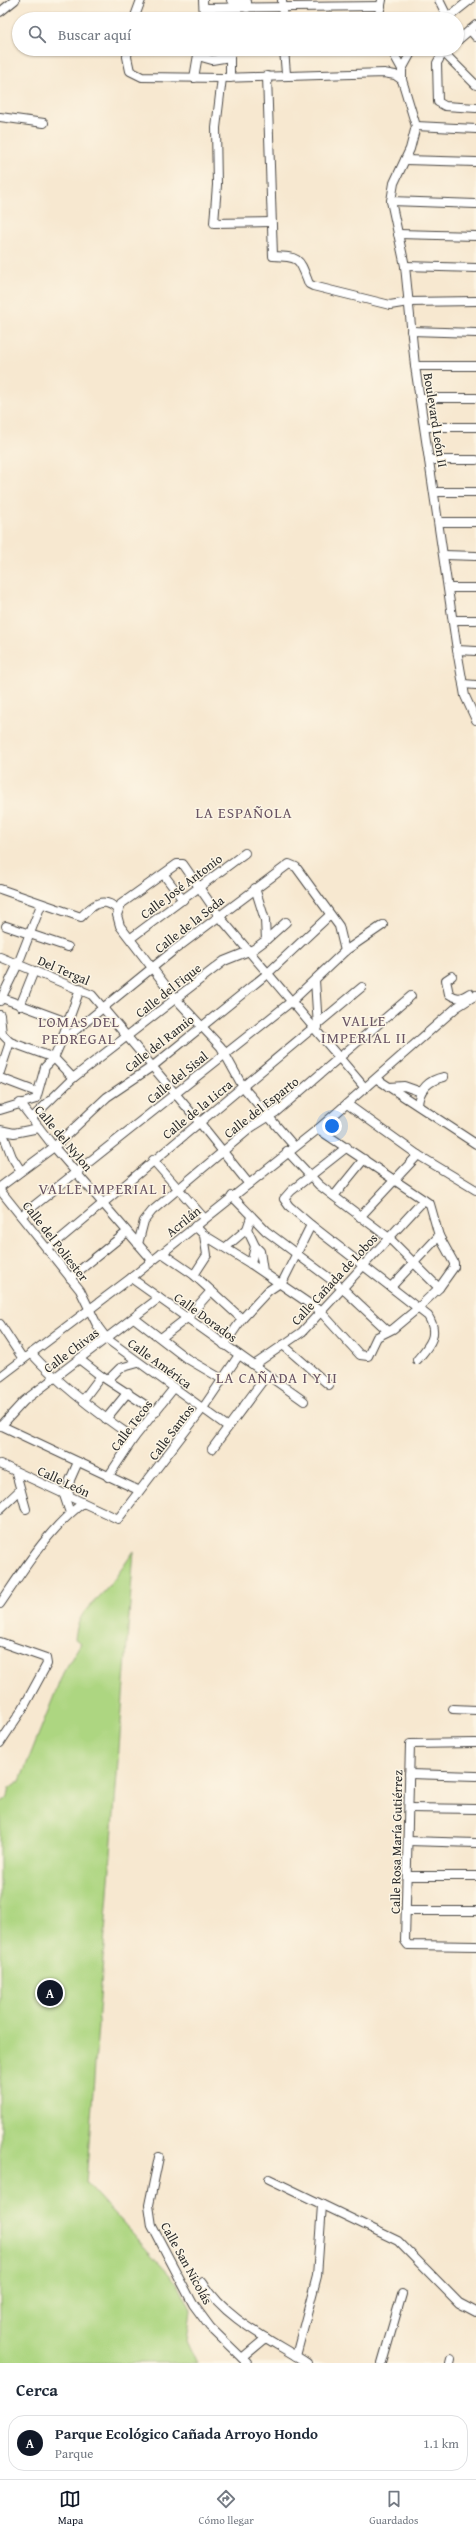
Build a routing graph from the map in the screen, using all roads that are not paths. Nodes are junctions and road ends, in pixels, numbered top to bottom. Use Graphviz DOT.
graph roads {
  1 [pos="15,0"];
  2 [pos="141,0"];
  3 [pos="231,0"];
  4 [pos="439,0"];
  5 [pos="470,0"];
  6 [pos="247,3"];
  7 [pos="382,3"];
  8 [pos="204,4"];
  9 [pos="282,4"];
  10 [pos="0,12"];
  11 [pos="137,12"];
  12 [pos="444,12"];
  13 [pos="455,12"];
  14 [pos="473,28"];
  15 [pos="464,35"];
  16 [pos="476,37"];
  17 [pos="128,56"];
  18 [pos="197,56"];
  19 [pos="205,56"];
  20 [pos="222,56"];
  21 [pos="230,56"];
  22 [pos="285,56"];
  23 [pos="395,56"];
  24 [pos="409,56"];
  25 [pos="442,56"];
  26 [pos="450,56"];
  27 [pos="402,69"];
  28 [pos="286,74"];
  29 [pos="267,76"];
  30 [pos="194,78"];
  31 [pos="226,78"];
  32 [pos="402,80"];
  33 [pos="476,85"];
  34 [pos="476,108"];
  35 [pos="0,117"];
  36 [pos="44,123"];
  37 [pos="416,126"];
  38 [pos="476,129"];
  39 [pos="406,160"];
  40 [pos="476,162"];
  41 [pos="391,201"];
  42 [pos="476,204"];
  43 [pos="271,222"];
  44 [pos="398,234"];
  45 [pos="476,236"];
  46 [pos="405,266"];
  47 [pos="476,268"];
  48 [pos="476,301"];
  49 [pos="408,302"];
  50 [pos="411,331"];
  51 [pos="476,333"];
  52 [pos="415,366"];
  53 [pos="476,366"];
  54 [pos="420,398"];
  55 [pos="476,398"];
  56 [pos="425,427"];
  57 [pos="476,427"];
  58 [pos="429,460"];
  59 [pos="476,460"];
  60 [pos="435,492"];
  61 [pos="476,492"];
  62 [pos="439,522"];
  63 [pos="476,522"];
  64 [pos="444,555"];
  65 [pos="476,556"];
  66 [pos="448,588"];
  67 [pos="476,588"];
  68 [pos="453,620"];
  69 [pos="476,620"];
  70 [pos="457,650"];
  71 [pos="476,651"];
  72 [pos="463,684"];
  73 [pos="476,684"];
  74 [pos="476,720"];
  75 [pos="245,853"];
  76 [pos="164,875"];
  77 [pos="199,888"];
  78 [pos="255,888"];
  79 [pos="0,889"];
  80 [pos="183,900"];
  81 [pos="41,904"];
  82 [pos="117,909"];
  83 [pos="330,915"];
  84 [pos="219,916"];
  85 [pos="286,922"];
  86 [pos="383,925"];
  87 [pos="6,926"];
  88 [pos="30,934"];
  89 [pos="131,938"];
  90 [pos="266,940"];
  91 [pos="68,947"];
  92 [pos="345,951"];
  93 [pos="250,952"];
  94 [pos="0,957"];
  95 [pos="18,964"];
  96 [pos="153,968"];
  97 [pos="34,971"];
  98 [pos="267,974"];
  99 [pos="452,976"];
  100 [pos="315,980"];
  101 [pos="362,988"];
  102 [pos="80,989"];
  103 [pos="476,990"];
  104 [pos="476,995"];
  105 [pos="411,996"];
  106 [pos="176,999"];
  107 [pos="1,1000"];
  108 [pos="292,1001"];
  109 [pos="20,1006"];
  110 [pos="104,1007"];
  111 [pos="316,1007"];
  112 [pos="0,1015"];
  113 [pos="309,1020"];
  114 [pos="67,1022"];
  115 [pos="200,1026"];
  116 [pos="317,1027"];
  117 [pos="127,1038"];
  118 [pos="10,1042"];
  119 [pos="61,1042"];
  120 [pos="225,1054"];
  121 [pos="54,1058"];
  122 [pos="340,1059"];
  123 [pos="152,1066"];
  124 [pos="0,1072"];
  125 [pos="444,1077"];
  126 [pos="0,1078"];
  127 [pos="73,1078"];
  128 [pos="377,1079"];
  129 [pos="243,1087"];
  130 [pos="389,1087"];
  131 [pos="365,1088"];
  132 [pos="421,1092"];
  133 [pos="176,1094"];
  134 [pos="37,1095"];
  135 [pos="20,1103"];
  136 [pos="347,1104"];
  137 [pos="418,1105"];
  138 [pos="0,1110"];
  139 [pos="270,1117"];
  140 [pos="32,1118"];
  141 [pos="200,1123"];
  142 [pos="39,1128"];
  143 [pos="318,1129"];
  144 [pos="1,1131"];
  145 [pos="476,1144"];
  146 [pos="294,1146"];
  147 [pos="54,1147"];
  148 [pos="347,1147"];
  149 [pos="287,1151"];
  150 [pos="222,1152"];
  151 [pos="418,1155"];
  152 [pos="364,1159"];
  153 [pos="153,1160"];
  154 [pos="21,1171"];
  155 [pos="77,1173"];
  156 [pos="310,1176"];
  157 [pos="396,1180"];
  158 [pos="249,1184"];
  159 [pos="0,1189"];
  160 [pos="180,1189"];
  161 [pos="476,1190"];
  162 [pos="232,1196"];
  163 [pos="334,1196"];
  164 [pos="424,1200"];
  165 [pos="104,1204"];
  166 [pos="21,1216"];
  167 [pos="252,1217"];
  168 [pos="360,1217"];
  169 [pos="204,1218"];
  170 [pos="311,1225"];
  171 [pos="195,1226"];
  172 [pos="247,1229"];
  173 [pos="127,1232"];
  174 [pos="204,1235"];
  175 [pos="439,1236"];
  176 [pos="389,1238"];
  177 [pos="138,1244"];
  178 [pos="255,1246"];
  179 [pos="226,1247"];
  180 [pos="47,1250"];
  181 [pos="162,1253"];
  182 [pos="297,1255"];
  183 [pos="152,1260"];
  184 [pos="415,1262"];
  185 [pos="252,1264"];
  186 [pos="364,1266"];
  187 [pos="262,1271"];
  188 [pos="194,1275"];
  189 [pos="70,1278"];
  190 [pos="131,1278"];
  191 [pos="281,1283"];
  192 [pos="341,1287"];
  193 [pos="391,1287"];
  194 [pos="439,1288"];
  195 [pos="211,1292"];
  196 [pos="159,1298"];
  197 [pos="89,1309"];
  198 [pos="417,1309"];
  199 [pos="320,1311"];
  200 [pos="134,1318"];
  201 [pos="187,1318"];
  202 [pos="242,1319"];
  203 [pos="0,1324"];
  204 [pos="388,1331"];
  205 [pos="107,1338"];
  206 [pos="161,1338"];
  207 [pos="224,1345"];
  208 [pos="283,1345"];
  209 [pos="31,1352"];
  210 [pos="239,1355"];
  211 [pos="23,1359"];
  212 [pos="79,1359"];
  213 [pos="417,1360"];
  214 [pos="138,1363"];
  215 [pos="254,1365"];
  216 [pos="266,1375"];
  217 [pos="0,1377"];
  218 [pos="54,1378"];
  219 [pos="104,1378"];
  220 [pos="222,1379"];
  221 [pos="329,1384"];
  222 [pos="174,1388"];
  223 [pos="128,1392"];
  224 [pos="83,1400"];
  225 [pos="304,1401"];
  226 [pos="203,1408"];
  227 [pos="156,1412"];
  228 [pos="106,1419"];
  229 [pos="1,1426"];
  230 [pos="227,1426"];
  231 [pos="134,1438"];
  232 [pos="212,1449"];
  233 [pos="78,1462"];
  234 [pos="0,1464"];
  235 [pos="16,1473"];
  236 [pos="108,1477"];
  237 [pos="20,1490"];
  238 [pos="138,1490"];
  239 [pos="66,1496"];
  240 [pos="83,1503"];
  241 [pos="0,1509"];
  242 [pos="26,1509"];
  243 [pos="70,1513"];
  244 [pos="118,1519"];
  245 [pos="0,1604"];
  246 [pos="0,1642"];
  247 [pos="453,1709"];
  248 [pos="476,1710"];
  249 [pos="0,1743"];
  250 [pos="476,1743"];
  251 [pos="409,1774"];
  252 [pos="476,1776"];
  253 [pos="408,1808"];
  254 [pos="476,1809"];
  255 [pos="408,1841"];
  256 [pos="476,1843"];
  257 [pos="407,1876"];
  258 [pos="476,1876"];
  259 [pos="406,1911"];
  260 [pos="476,1911"];
  261 [pos="476,1946"];
  262 [pos="159,2156"];
  263 [pos="269,2179"];
  264 [pos="322,2205"];
  265 [pos="203,2282"];
  266 [pos="402,2294"];
  267 [pos="476,2312"];
  268 [pos="266,2338"];
  269 [pos="296,2356"];
  270 [pos="245,2361"];
  271 [pos="307,2363"];
  272 [pos="382,2363"];
  1 -- 10 [label="street"];
  2 -- 11 [label="street"];
  3 -- 6 [label="street"];
  4 -- 12 [label="street"];
  5 -- 13 [label="street"];
  6 -- 8 [label="street"];
  6 -- 9 [label="street"];
  7 -- 9 [label="street"];
  14 -- 15 [label="street"];
  14 -- 16 [label="street"];
  17 -- 30 [label="street"];
  18 -- 30 [label="street"];
  19 -- 20 [label="street"];
  21 -- 31 [label="street"];
  22 -- 28 [label="street"];
  23 -- 27 [label="street"];
  24 -- 27 [label="street"];
  25 -- 34 [label="street"];
  26 -- 33 [label="street"];
  27 -- 32 [label="street"];
  28 -- 29 [label="street"];
  28 -- 32 [label="street"];
  29 -- 31 [label="street"];
  29 -- 43 [label="street"];
  30 -- 31 [label="street"];
  31 -- 43 [label="street"];
  32 -- 37 [label="street"];
  35 -- 36 [label="street"];
  37 -- 38 [label="street"];
  37 -- 39 [label="street, Boulevard León II"];
  39 -- 40 [label="street"];
  39 -- 41 [label="street, Boulevard León II"];
  41 -- 42 [label="street"];
  41 -- 44 [label="street, Boulevard León II"];
  43 -- 49 [label="street"];
  44 -- 45 [label="street"];
  44 -- 46 [label="street, Boulevard León II"];
  46 -- 47 [label="street"];
  46 -- 49 [label="street, Boulevard León II"];
  48 -- 49 [label="street"];
  49 -- 50 [label="street, Boulevard León II"];
  50 -- 51 [label="street"];
  50 -- 52 [label="street, Boulevard León II"];
  52 -- 53 [label="street"];
  52 -- 54 [label="street, Boulevard León II"];
  54 -- 55 [label="street"];
  54 -- 56 [label="street, Boulevard León II"];
  56 -- 57 [label="street"];
  56 -- 58 [label="street, Boulevard León II"];
  58 -- 59 [label="street"];
  58 -- 60 [label="street, Boulevard León II"];
  60 -- 61 [label="street"];
  60 -- 62 [label="street, Boulevard León II"];
  62 -- 63 [label="street"];
  62 -- 64 [label="street, Boulevard León II"];
  64 -- 65 [label="street"];
  64 -- 66 [label="street, Boulevard León II"];
  66 -- 67 [label="street"];
  66 -- 68 [label="street, Boulevard León II"];
  68 -- 69 [label="street"];
  68 -- 70 [label="street, Boulevard León II"];
  70 -- 71 [label="street"];
  70 -- 72 [label="street, Boulevard León II"];
  72 -- 73 [label="street"];
  72 -- 74 [label="street, Boulevard León II"];
  75 -- 77 [label="street, Calle José Antonio"];
  76 -- 77 [label="street"];
  76 -- 80 [label="street"];
  76 -- 82 [label="street"];
  77 -- 80 [label="street, Calle José Antonio"];
  77 -- 84 [label="street"];
  78 -- 83 [label="street, Calle de la Seda"];
  78 -- 84 [label="street, Calle de la Seda"];
  78 -- 90 [label="street"];
  79 -- 81 [label="street"];
  80 -- 89 [label="street, Calle José Antonio"];
  81 -- 82 [label="street"];
  81 -- 88 [label="street"];
  82 -- 89 [label="street"];
  83 -- 92 [label="street"];
  83 -- 98 [label="street, Calle del Ramio"];
  84 -- 93 [label="street"];
  84 -- 96 [label="street, Calle de la Seda"];
  85 -- 90 [label="street, Calle del Fique"];
  86 -- 92 [label="street, Calle del Sisal"];
  87 -- 88 [label="street"];
  88 -- 91 [label="street"];
  88 -- 95 [label="street"];
  89 -- 96 [label="street"];
  90 -- 93 [label="street, Calle del Fique"];
  92 -- 100 [label="street, Calle del Sisal"];
  93 -- 98 [label="street"];
  93 -- 106 [label="street, Calle del Fique"];
  94 -- 95 [label="street, Del Tergal"];
  95 -- 97 [label="street, Del Tergal"];
  95 -- 107 [label="street"];
  96 -- 106 [label="street"];
  96 -- 110 [label="street, Calle de la Seda"];
  97 -- 102 [label="street, Del Tergal"];
  97 -- 109 [label="street"];
  98 -- 108 [label="street"];
  98 -- 115 [label="street, Calle del Ramio"];
  99 -- 103 [label="street"];
  100 -- 108 [label="street, Calle del Sisal"];
  100 -- 111 [label="street"];
  101 -- 116 [label="street, Calle de la Licra"];
  102 -- 110 [label="street, Del Tergal"];
  102 -- 114 [label="street"];
  104 -- 128 [label="street, Acrilán"];
  105 -- 122 [label="street, Calle del Esparto"];
  106 -- 115 [label="street"];
  106 -- 117 [label="street, Calle del Fique"];
  107 -- 109 [label="street"];
  108 -- 113 [label="street"];
  108 -- 120 [label="street, Calle del Sisal"];
  109 -- 114 [label="street"];
  110 -- 117 [label="street, Del Tergal"];
  110 -- 119 [label="street, Calle de la Seda"];
  111 -- 113 [label="street"];
  111 -- 116 [label="street"];
  112 -- 118 [label="street"];
  113 -- 116 [label="street"];
  114 -- 119 [label="street"];
  115 -- 120 [label="street"];
  115 -- 123 [label="street, Calle del Ramio"];
  116 -- 122 [label="street"];
  116 -- 129 [label="street, Calle de la Licra"];
  117 -- 123 [label="street, Del Tergal"];
  117 -- 127 [label="street, Calle del Fique"];
  118 -- 121 [label="street"];
  118 -- 124 [label="street"];
  119 -- 121 [label="street"];
  120 -- 129 [label="street"];
  120 -- 133 [label="street, Calle del Sisal"];
  121 -- 127 [label="street"];
  121 -- 134 [label="street"];
  122 -- 131 [label="street"];
  122 -- 139 [label="street, Calle del Esparto"];
  123 -- 133 [label="street, Del Tergal"];
  123 -- 147 [label="street, Calle del Ramio"];
  125 -- 132 [label="street"];
  126 -- 134 [label="street"];
  127 -- 140 [label="street, Calle del Fique"];
  128 -- 130 [label="street"];
  128 -- 131 [label="street, Acrilán"];
  129 -- 139 [label="street"];
  129 -- 141 [label="street, Calle de la Licra"];
  130 -- 132 [label="street"];
  130 -- 137 [label="street"];
  131 -- 136 [label="street, Acrilán"];
  132 -- 137 [label="street"];
  133 -- 141 [label="street, Del Tergal"];
  133 -- 155 [label="street, Calle del Sisal"];
  134 -- 135 [label="street"];
  135 -- 138 [label="street"];
  135 -- 140 [label="street, Calle del Nylon"];
  136 -- 143 [label="street, Acrilán"];
  136 -- 151 [label="street"];
  137 -- 145 [label="street"];
  139 -- 146 [label="street"];
  139 -- 150 [label="street, Calle del Esparto"];
  140 -- 142 [label="street, Calle del Nylon"];
  141 -- 150 [label="street, Del Tergal"];
  141 -- 153 [label="street, Calle de la Licra"];
  142 -- 144 [label="street"];
  142 -- 147 [label="street, Calle del Nylon"];
  143 -- 146 [label="street, Acrilán"];
  143 -- 148 [label="street"];
  144 -- 154 [label="street"];
  146 -- 149 [label="street, Acrilán"];
  147 -- 154 [label="street, Calle del Ramio"];
  147 -- 155 [label="street, Calle del Nylon"];
  148 -- 152 [label="street"];
  148 -- 156 [label="street"];
  149 -- 156 [label="street"];
  149 -- 158 [label="street, Acrilán"];
  150 -- 158 [label="street, Del Tergal"];
  150 -- 160 [label="street, Calle del Esparto"];
  151 -- 157 [label="street"];
  151 -- 161 [label="street"];
  152 -- 157 [label="street"];
  152 -- 163 [label="street"];
  153 -- 160 [label="street"];
  153 -- 165 [label="street, Calle de la Licra"];
  154 -- 159 [label="street, Calle del Ramio"];
  155 -- 165 [label="street, Calle del Nylon"];
  155 -- 166 [label="street, Calle del Sisal"];
  156 -- 163 [label="street"];
  156 -- 170 [label="street"];
  157 -- 164 [label="street"];
  157 -- 168 [label="street"];
  158 -- 162 [label="street, Acrilán"];
  159 -- 166 [label="street, Calle del Poliester"];
  160 -- 169 [label="street"];
  160 -- 177 [label="street, Calle del Esparto"];
  162 -- 167 [label="street"];
  162 -- 169 [label="street, Acrilán"];
  163 -- 168 [label="street"];
  164 -- 175 [label="street"];
  164 -- 176 [label="street, Calle Cañada de Lobos"];
  165 -- 173 [label="street, Calle del Nylon"];
  165 -- 180 [label="street, Calle de la Licra"];
  166 -- 180 [label="street, Calle del Poliester"];
  167 -- 172 [label="street"];
  167 -- 182 [label="street"];
  168 -- 176 [label="street"];
  169 -- 171 [label="street, Acrilán"];
  170 -- 182 [label="street"];
  170 -- 186 [label="street"];
  171 -- 174 [label="street"];
  171 -- 181 [label="street, Acrilán"];
  172 -- 178 [label="street"];
  172 -- 179 [label="street"];
  173 -- 177 [label="street, Calle del Nylon"];
  173 -- 189 [label="street"];
  174 -- 179 [label="street"];
  174 -- 188 [label="street"];
  175 -- 184 [label="street"];
  175 -- 194 [label="street"];
  176 -- 184 [label="street"];
  176 -- 186 [label="street, Calle Cañada de Lobos"];
  177 -- 183 [label="street, Calle del Nylon"];
  178 -- 185 [label="street"];
  178 -- 187 [label="street"];
  179 -- 185 [label="street"];
  180 -- 189 [label="street, Calle del Poliester"];
  181 -- 183 [label="street, Acrilán"];
  181 -- 188 [label="street"];
  182 -- 191 [label="street"];
  182 -- 192 [label="street"];
  183 -- 190 [label="street, Acrilán"];
  184 -- 193 [label="street"];
  184 -- 194 [label="street"];
  185 -- 187 [label="street"];
  186 -- 192 [label="street, Calle Cañada de Lobos"];
  186 -- 193 [label="street"];
  187 -- 191 [label="street"];
  188 -- 195 [label="street"];
  189 -- 197 [label="street, Calle del Poliester"];
  190 -- 196 [label="street, Calle Dorados"];
  190 -- 197 [label="street, Acrilán"];
  191 -- 199 [label="street"];
  191 -- 202 [label="street"];
  192 -- 199 [label="street, Calle Cañada de Lobos"];
  192 -- 204 [label="street"];
  193 -- 198 [label="street"];
  194 -- 198 [label="street"];
  195 -- 201 [label="street"];
  195 -- 202 [label="street"];
  196 -- 200 [label="street, Calle Chivas"];
  196 -- 201 [label="street, Calle Dorados"];
  197 -- 205 [label="street, Calle América"];
  197 -- 209 [label="street, Acrilán"];
  198 -- 204 [label="street"];
  198 -- 213 [label="street"];
  199 -- 204 [label="street"];
  199 -- 208 [label="street, Calle Cañada de Lobos"];
  200 -- 205 [label="street, Calle Chivas"];
  200 -- 206 [label="street"];
  201 -- 206 [label="street"];
  201 -- 207 [label="street, Calle Dorados"];
  202 -- 207 [label="street"];
  203 -- 211 [label="street"];
  205 -- 212 [label="street, Calle Chivas"];
  205 -- 214 [label="street, Calle América"];
  206 -- 220 [label="street"];
  207 -- 210 [label="street, Calle Dorados"];
  208 -- 215 [label="street, Calle Cañada de Lobos"];
  208 -- 221 [label="street"];
  209 -- 211 [label="street, Acrilán"];
  209 -- 218 [label="street"];
  210 -- 215 [label="street, Calle Dorados"];
  210 -- 220 [label="street, Calle Santos"];
  211 -- 217 [label="street, Acrilán"];
  212 -- 218 [label="street, Calle Chivas"];
  212 -- 219 [label="street"];
  214 -- 219 [label="street"];
  214 -- 222 [label="street, Calle América"];
  215 -- 216 [label="street, Calle Dorados"];
  216 -- 225 [label="street, Calle Dorados"];
  216 -- 230 [label="street"];
  218 -- 224 [label="street"];
  218 -- 229 [label="street, Calle Chivas"];
  219 -- 223 [label="street"];
  219 -- 224 [label="street"];
  220 -- 226 [label="street, Calle Santos"];
  222 -- 226 [label="street, Calle América"];
  222 -- 227 [label="street, Calle Tecos"];
  223 -- 227 [label="street"];
  223 -- 228 [label="street"];
  224 -- 228 [label="street"];
  226 -- 230 [label="street, Calle América"];
  226 -- 238 [label="street, Calle Santos"];
  227 -- 231 [label="street, Calle Tecos"];
  228 -- 231 [label="street"];
  229 -- 233 [label="street"];
  230 -- 232 [label="street"];
  231 -- 236 [label="street, Calle Tecos"];
  233 -- 236 [label="street"];
  233 -- 239 [label="street"];
  234 -- 235 [label="street, Calle León"];
  235 -- 237 [label="street"];
  235 -- 239 [label="street, Calle León"];
  236 -- 238 [label="street"];
  237 -- 241 [label="street"];
  237 -- 242 [label="street"];
  238 -- 244 [label="street, Calle Santos"];
  239 -- 240 [label="street, Calle León"];
  239 -- 243 [label="street"];
  240 -- 243 [label="street"];
  240 -- 244 [label="street, Calle León"];
  243 -- 245 [label="street"];
  246 -- 249 [label="street"];
  247 -- 248 [label="street"];
  250 -- 251 [label="street, Calle Rosa María Gutiérrez"];
  251 -- 252 [label="street"];
  251 -- 253 [label="street, Calle Rosa María Gutiérrez"];
  253 -- 254 [label="street"];
  253 -- 255 [label="street, Calle Rosa María Gutiérrez"];
  255 -- 256 [label="street"];
  255 -- 257 [label="street, Calle Rosa María Gutiérrez"];
  257 -- 258 [label="street"];
  257 -- 259 [label="street, Calle Rosa María Gutiérrez"];
  259 -- 260 [label="street"];
  259 -- 261 [label="street, Calle Rosa María Gutiérrez"];
  262 -- 270 [label="street, Calle San Nicolás"];
  263 -- 264 [label="street"];
  264 -- 267 [label="street"];
  264 -- 269 [label="street"];
  265 -- 268 [label="street"];
  266 -- 272 [label="street"];
  268 -- 269 [label="street"];
  268 -- 270 [label="street"];
  269 -- 271 [label="street"];
}
